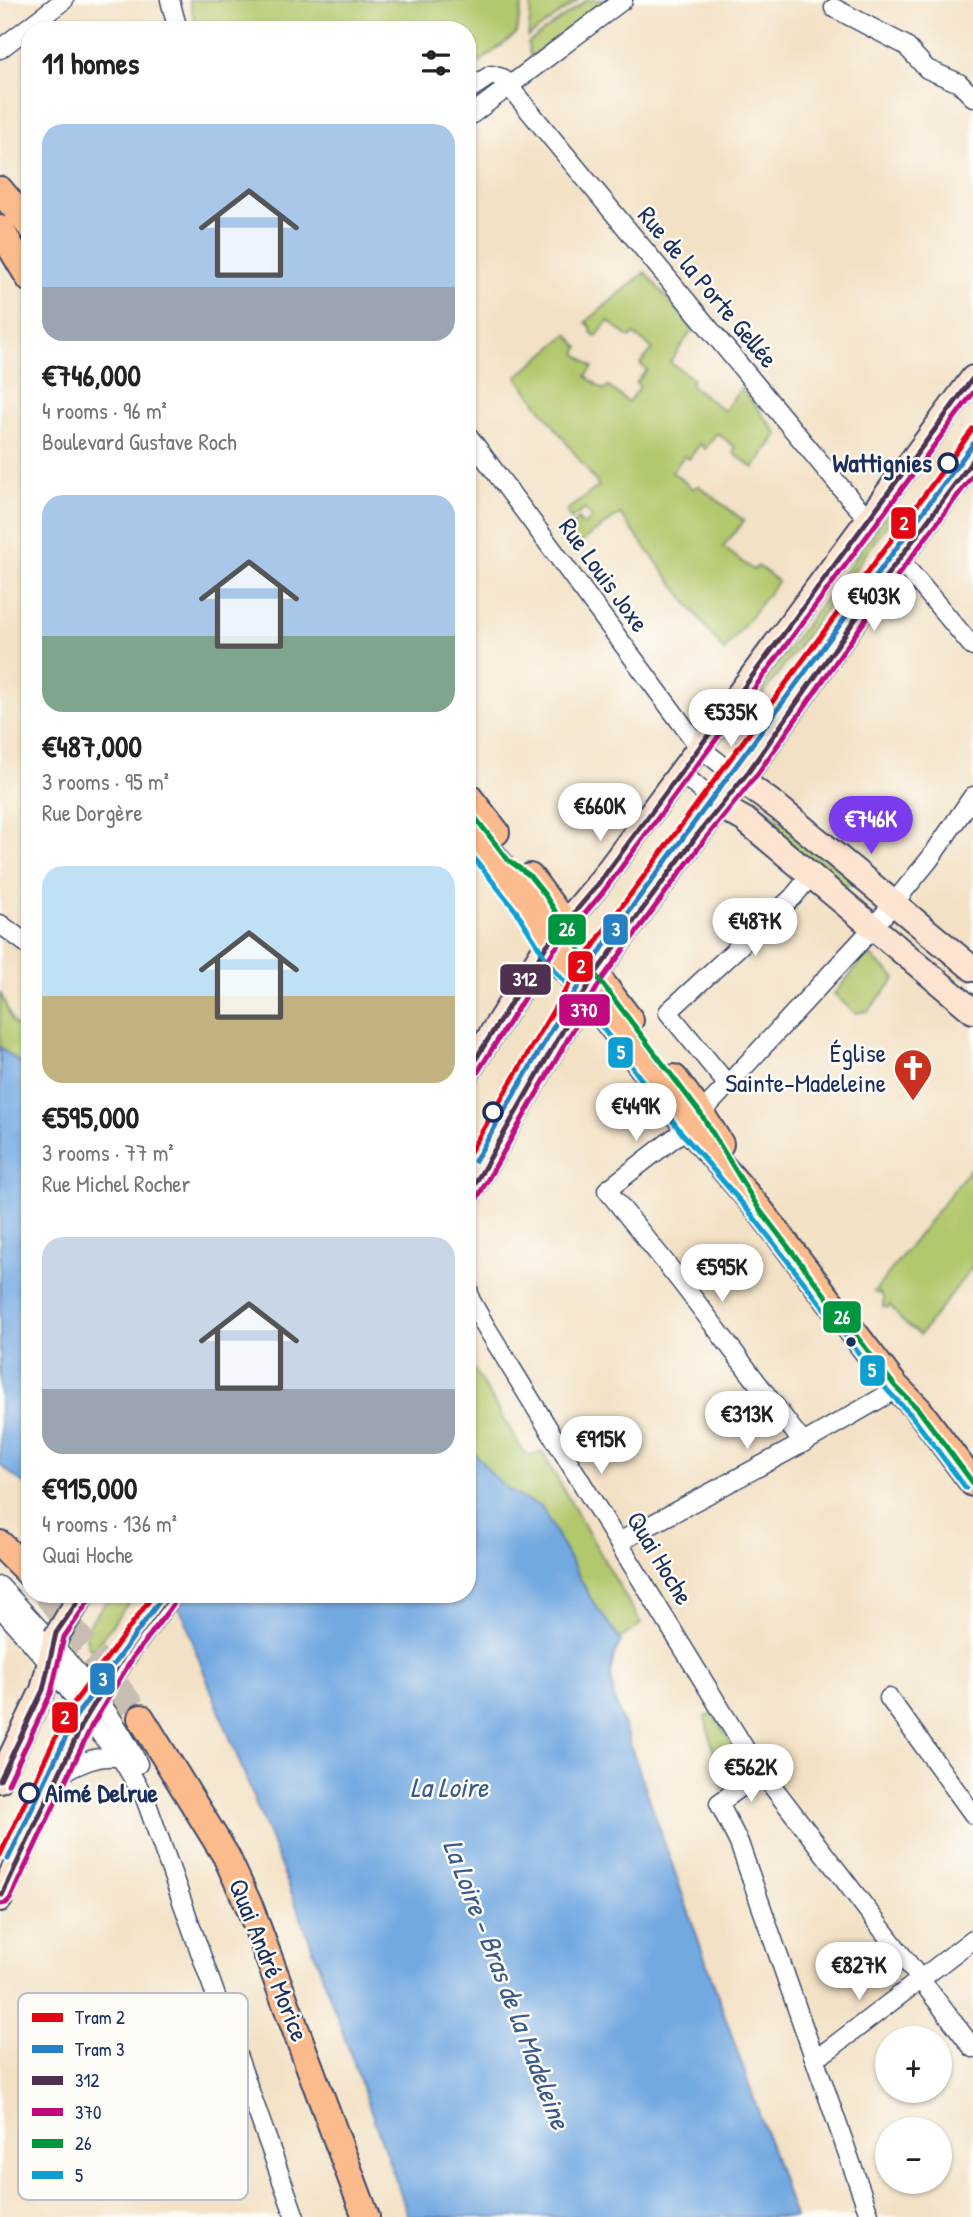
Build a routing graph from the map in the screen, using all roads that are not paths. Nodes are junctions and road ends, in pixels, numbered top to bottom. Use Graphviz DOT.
graph roads {
  1 [pos="64,0"];
  2 [pos="170,0"];
  3 [pos="623,0"];
  4 [pos="834,8"];
  5 [pos="37,21"];
  6 [pos="176,21"];
  7 [pos="21,33"];
  8 [pos="0,49"];
  9 [pos="476,85"];
  10 [pos="509,87"];
  11 [pos="973,97"];
  12 [pos="476,111"];
  13 [pos="0,190"];
  14 [pos="21,215"];
  15 [pos="0,229"];
  16 [pos="21,264"];
  17 [pos="973,379"];
  18 [pos="476,447"];
  19 [pos="973,460"];
  20 [pos="869,519"];
  21 [pos="899,559"];
  22 [pos="973,647"];
  23 [pos="699,747"];
  24 [pos="680,772"];
  25 [pos="741,780"];
  26 [pos="973,796"];
  27 [pos="720,806"];
  28 [pos="476,807"];
  29 [pos="476,834"];
  30 [pos="810,875"];
  31 [pos="893,903"];
  32 [pos="0,924"];
  33 [pos="565,924"];
  34 [pos="873,928"];
  35 [pos="21,939"];
  36 [pos="547,945"];
  37 [pos="973,969"];
  38 [pos="590,983"];
  39 [pos="973,1011"];
  40 [pos="476,1059"];
  41 [pos="728,1085"];
  42 [pos="695,1120"];
  43 [pos="476,1182"];
  44 [pos="476,1306"];
  45 [pos="895,1386"];
  46 [pos="803,1443"];
  47 [pos="973,1483"];
  48 [pos="619,1542"];
  49 [pos="0,1544"];
  50 [pos="21,1565"];
  51 [pos="0,1586"];
  52 [pos="78,1603"];
  53 [pos="163,1603"];
  54 [pos="0,1607"];
  55 [pos="23,1622"];
  56 [pos="57,1641"];
  57 [pos="889,1698"];
  58 [pos="95,1702"];
  59 [pos="120,1727"];
  60 [pos="121,1758"];
  61 [pos="761,1773"];
  62 [pos="58,1775"];
  63 [pos="0,1780"];
  64 [pos="145,1798"];
  65 [pos="973,1814"];
  66 [pos="1,1896"];
  67 [pos="973,1939"];
  68 [pos="920,1979"];
  69 [pos="215,1993"];
  70 [pos="973,2048"];
  71 [pos="813,2055"];
  72 [pos="248,2086"];
  73 [pos="295,2217"];
  74 [pos="366,2217"];
  75 [pos="870,2217"];
  1 -- 5 [label="street"];
  2 -- 6 [label="street"];
  3 -- 10 [label="street"];
  4 -- 11 [label="street"];
  7 -- 8 [label="street"];
  9 -- 10 [label="street"];
  10 -- 12 [label="street"];
  10 -- 20 [label="street, Rue de la Porte Gellée"];
  13 -- 14 [label="main road"];
  15 -- 16 [label="main road"];
  17 -- 20 [label="main road"];
  18 -- 23 [label="street, Rue Louis Joxe"];
  19 -- 21 [label="main road"];
  20 -- 23 [label="main road"];
  21 -- 22 [label="street"];
  21 -- 25 [label="main road"];
  23 -- 24 [label="main road"];
  23 -- 25 [label="street, Rue Louis Joxe"];
  24 -- 27 [label="street"];
  24 -- 33 [label="main road"];
  25 -- 27 [label="main road"];
  25 -- 31 [label="main road"];
  26 -- 31 [label="street"];
  27 -- 30 [label="main road"];
  27 -- 38 [label="main road"];
  28 -- 33 [label="main road"];
  29 -- 36 [label="main road"];
  30 -- 34 [label="main road"];
  30 -- 41 [label="street"];
  31 -- 34 [label="street"];
  31 -- 37 [label="main road"];
  32 -- 35 [label="street"];
  33 -- 36 [label="main road"];
  33 -- 38 [label="main road"];
  34 -- 39 [label="main road"];
  34 -- 41 [label="street"];
  36 -- 38 [label="main road"];
  36 -- 40 [label="main road"];
  38 -- 42 [label="main road"];
  38 -- 43 [label="main road"];
  41 -- 42 [label="street"];
  42 -- 45 [label="main road"];
  42 -- 46 [label="street"];
  44 -- 48 [label="street, Quai Hoche"];
  45 -- 46 [label="street"];
  45 -- 47 [label="main road"];
  46 -- 48 [label="street"];
  48 -- 61 [label="street, Quai Hoche"];
  49 -- 50 [label="main road"];
  51 -- 55 [label="street"];
  52 -- 56 [label="main road"];
  53 -- 58 [label="main road, bridge"];
  54 -- 55 [label="street"];
  55 -- 56 [label="street"];
  56 -- 58 [label="street"];
  56 -- 63 [label="main road"];
  57 -- 65 [label="street"];
  58 -- 59 [label="street"];
  58 -- 62 [label="main road"];
  59 -- 60 [label="street"];
  59 -- 64 [label="street"];
  59 -- 74 [label="main road, Quai André Morice"];
  60 -- 62 [label="street"];
  60 -- 64 [label="street"];
  61 -- 68 [label="street, Quai Hoche"];
  61 -- 71 [label="street"];
  62 -- 66 [label="main road"];
  64 -- 69 [label="street"];
  67 -- 68 [label="street"];
  68 -- 70 [label="street, Quai Hoche"];
  68 -- 71 [label="street"];
  71 -- 75 [label="street"];
  72 -- 73 [label="street"];
}
